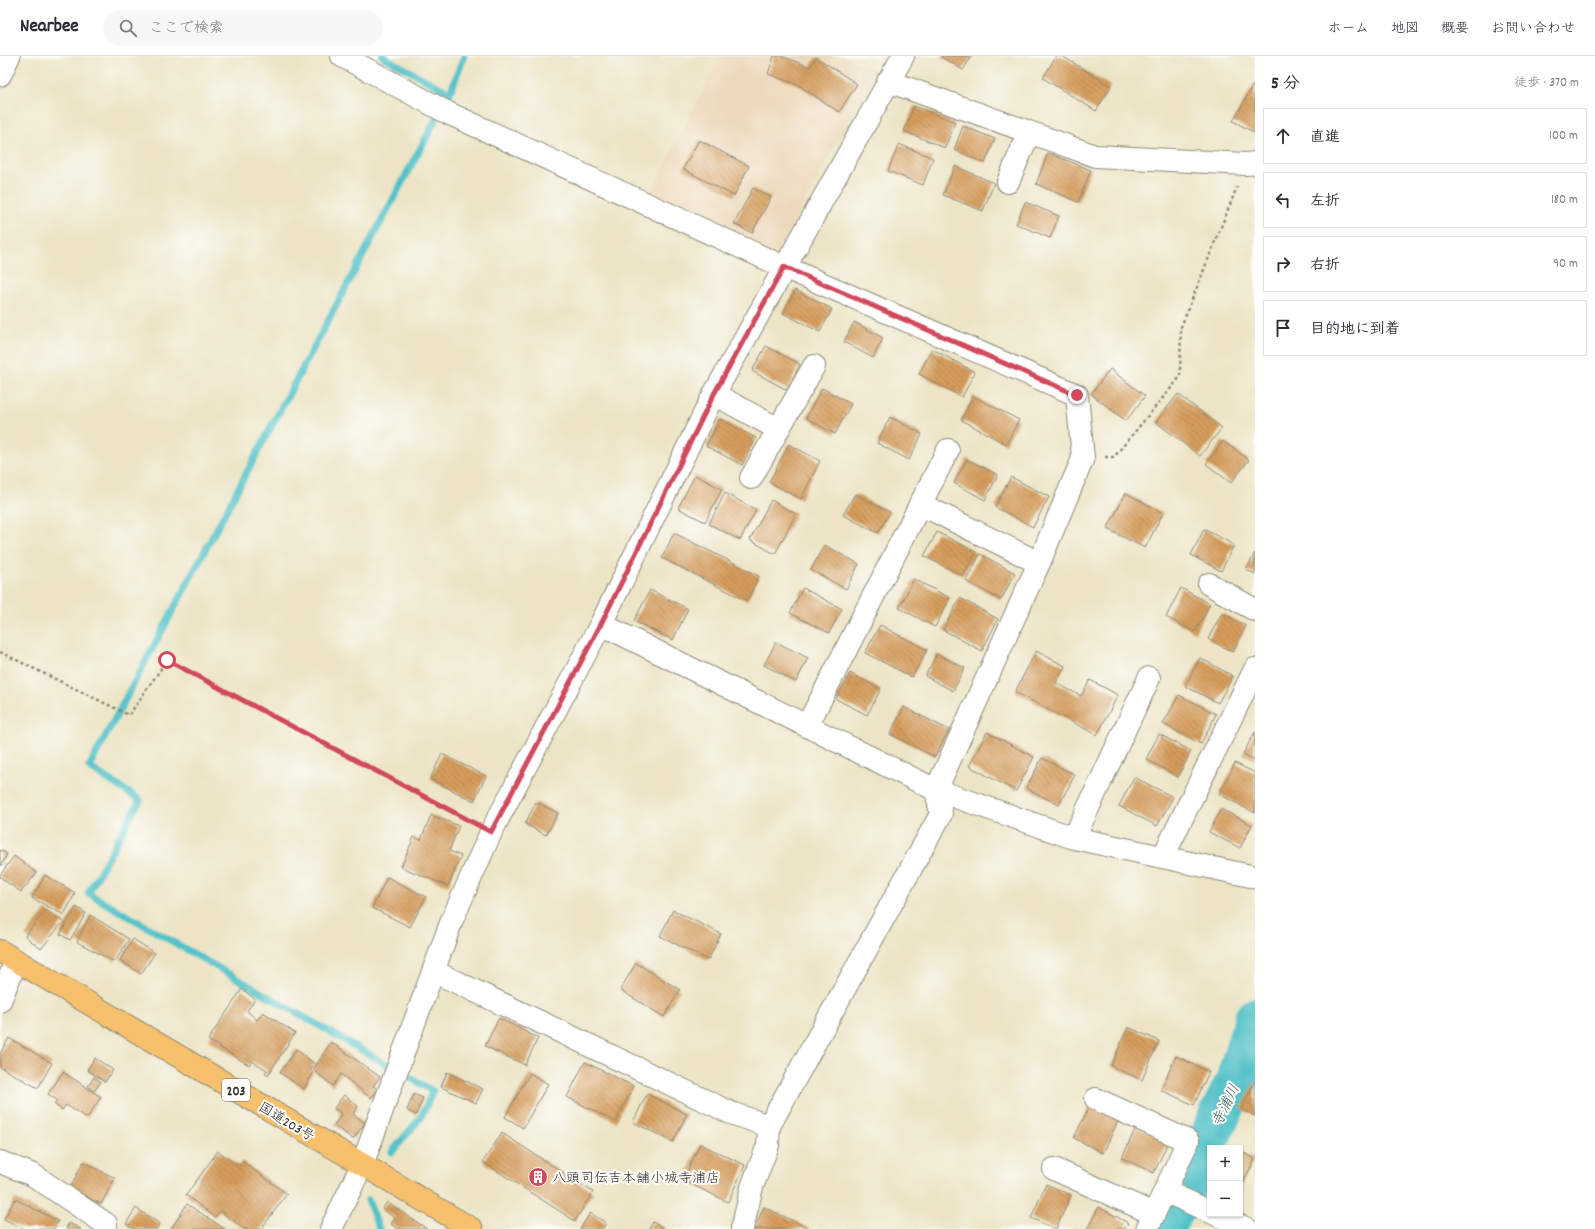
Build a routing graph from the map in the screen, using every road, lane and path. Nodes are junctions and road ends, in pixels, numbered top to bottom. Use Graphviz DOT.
graph roads {
  1 [pos="9,56"];
  2 [pos="342,56"];
  3 [pos="903,56"];
  4 [pos="0,75"];
  5 [pos="888,81"];
  6 [pos="1029,133"];
  7 [pos="1250,164"];
  8 [pos="1008,182"];
  9 [pos="784,267"];
  10 [pos="814,366"];
  11 [pos="714,394"];
  12 [pos="778,429"];
  13 [pos="948,450"];
  14 [pos="1083,458"];
  15 [pos="751,478"];
  16 [pos="920,504"];
  17 [pos="1039,563"];
  18 [pos="1209,584"];
  19 [pos="1255,610"];
  20 [pos="601,624"];
  21 [pos="0,652"];
  22 [pos="1255,669"];
  23 [pos="1149,678"];
  24 [pos="807,726"];
  25 [pos="936,790"];
  26 [pos="491,832"];
  27 [pos="1074,838"];
  28 [pos="1163,857"];
  29 [pos="1255,877"];
  30 [pos="8,956"];
  31 [pos="433,971"];
  32 [pos="0,1001"];
  33 [pos="1096,1099"];
  34 [pos="768,1126"];
  35 [pos="0,1162"];
  36 [pos="362,1165"];
  37 [pos="1054,1169"];
  38 [pos="1165,1191"];
  39 [pos="1207,1211"];
  40 [pos="1221,1217"];
  41 [pos="1150,1221"];
  42 [pos="106,1224"];
  43 [pos="331,1229"];
  44 [pos="472,1229"];
  45 [pos="742,1229"];
  46 [pos="1246,1229"];
  1 -- 4 [label="street"];
  2 -- 9 [label="street"];
  3 -- 5 [label="street"];
  5 -- 6 [label="street"];
  5 -- 9 [label="street"];
  6 -- 7 [label="street"];
  6 -- 8 [label="street"];
  7 -- 14 [label="path"];
  9 -- 11 [label="street"];
  9 -- 14 [label="street"];
  10 -- 12 [label="street"];
  11 -- 12 [label="street"];
  11 -- 20 [label="street"];
  12 -- 15 [label="street"];
  13 -- 16 [label="street"];
  14 -- 17 [label="street"];
  16 -- 17 [label="street"];
  16 -- 24 [label="street"];
  17 -- 25 [label="street"];
  18 -- 19 [label="street"];
  20 -- 24 [label="street"];
  20 -- 26 [label="street"];
  21 -- 26 [label="path"];
  22 -- 28 [label="street"];
  23 -- 27 [label="street"];
  24 -- 25 [label="street"];
  25 -- 27 [label="street"];
  25 -- 34 [label="street"];
  26 -- 31 [label="street"];
  27 -- 28 [label="street"];
  28 -- 29 [label="street"];
  30 -- 32 [label="street"];
  30 -- 36 [label="highway, 国道203号 / 203"];
  31 -- 34 [label="street"];
  31 -- 36 [label="street"];
  33 -- 38 [label="street"];
  34 -- 45 [label="street"];
  35 -- 42 [label="street"];
  36 -- 43 [label="street"];
  36 -- 44 [label="highway, 国道203号 / 203"];
  37 -- 41 [label="street"];
  38 -- 39 [label="street"];
  38 -- 41 [label="street"];
  40 -- 46 [label="street"];
}
